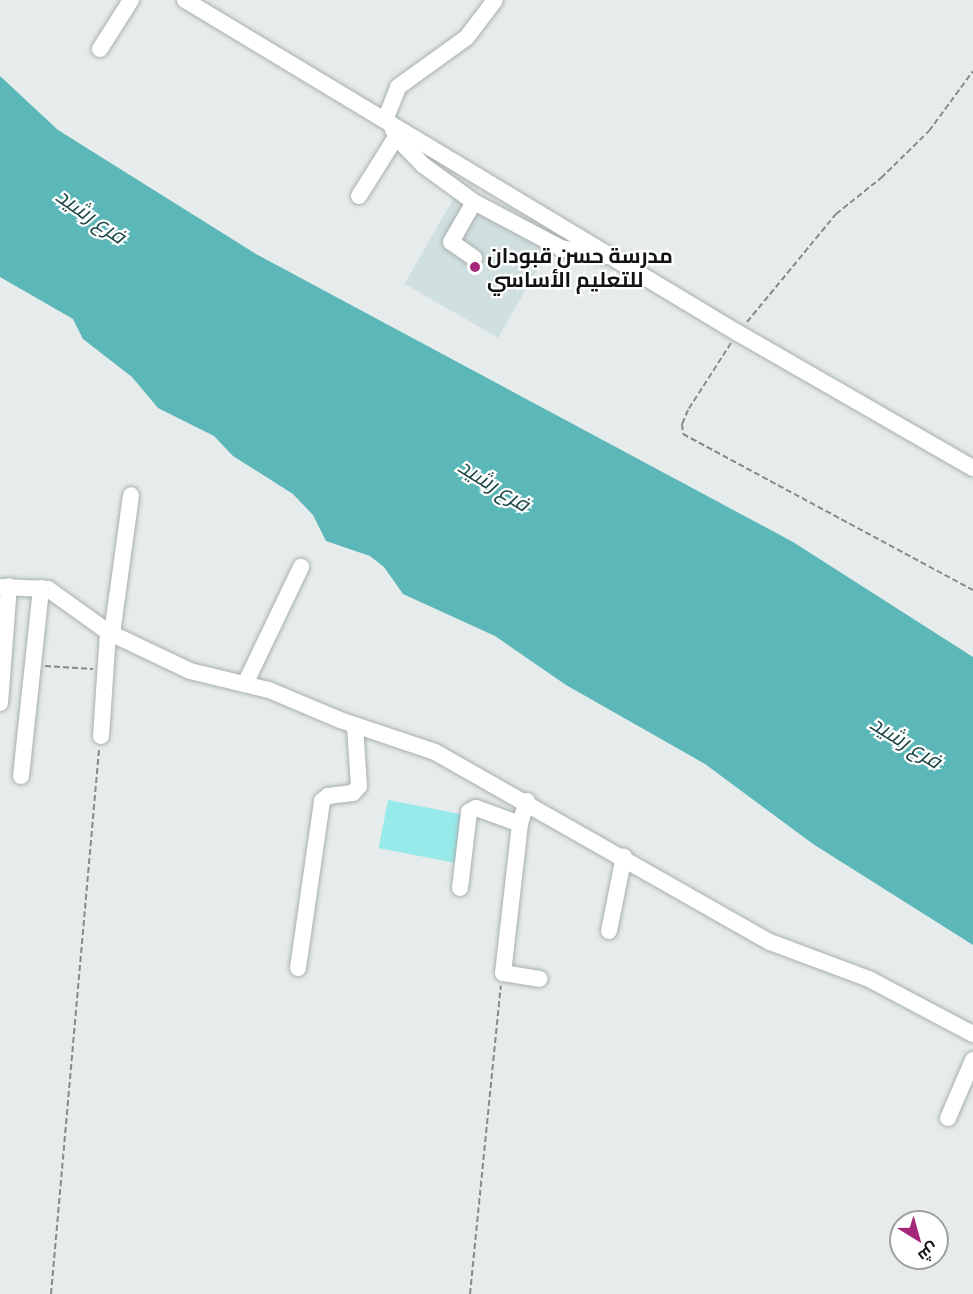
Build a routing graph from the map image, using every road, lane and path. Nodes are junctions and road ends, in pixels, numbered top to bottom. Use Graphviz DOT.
graph roads {
  1 [pos="131,0"];
  2 [pos="185,0"];
  3 [pos="495,0"];
  4 [pos="100,49"];
  5 [pos="973,71"];
  6 [pos="391,127"];
  7 [pos="359,196"];
  8 [pos="474,202"];
  9 [pos="611,257"];
  10 [pos="474,258"];
  11 [pos="738,333"];
  12 [pos="973,468"];
  13 [pos="131,495"];
  14 [pos="301,567"];
  15 [pos="5,586"];
  16 [pos="41,588"];
  17 [pos="973,590"];
  18 [pos="110,633"];
  19 [pos="32,666"];
  20 [pos="106,670"];
  21 [pos="245,684"];
  22 [pos="0,703"];
  23 [pos="355,725"];
  24 [pos="100,736"];
  25 [pos="21,776"];
  26 [pos="527,801"];
  27 [pos="520,824"];
  28 [pos="624,856"];
  29 [pos="460,888"];
  30 [pos="609,931"];
  31 [pos="298,968"];
  32 [pos="503,974"];
  33 [pos="540,979"];
  34 [pos="973,1035"];
  35 [pos="973,1060"];
  36 [pos="948,1118"];
  37 [pos="51,1294"];
  38 [pos="470,1294"];
  1 -- 4 [label="street"];
  2 -- 6 [label="street"];
  3 -- 6 [label="street"];
  5 -- 11 [label="path"];
  6 -- 7 [label="street"];
  6 -- 8 [label="street"];
  6 -- 9 [label="street"];
  8 -- 9 [label="street"];
  8 -- 10 [label="street"];
  9 -- 11 [label="street"];
  11 -- 12 [label="street"];
  11 -- 17 [label="path"];
  13 -- 18 [label="street"];
  14 -- 21 [label="street"];
  15 -- 16 [label="street"];
  15 -- 22 [label="street"];
  16 -- 18 [label="street"];
  16 -- 19 [label="street"];
  18 -- 20 [label="street"];
  18 -- 21 [label="street"];
  19 -- 20 [label="path"];
  19 -- 25 [label="street"];
  20 -- 24 [label="street"];
  21 -- 23 [label="street"];
  23 -- 26 [label="street"];
  23 -- 31 [label="street"];
  24 -- 37 [label="path"];
  26 -- 27 [label="street"];
  26 -- 28 [label="street"];
  27 -- 29 [label="street"];
  27 -- 32 [label="street"];
  28 -- 30 [label="street"];
  28 -- 34 [label="street"];
  32 -- 33 [label="street"];
  32 -- 38 [label="path"];
  35 -- 36 [label="street"];
}
